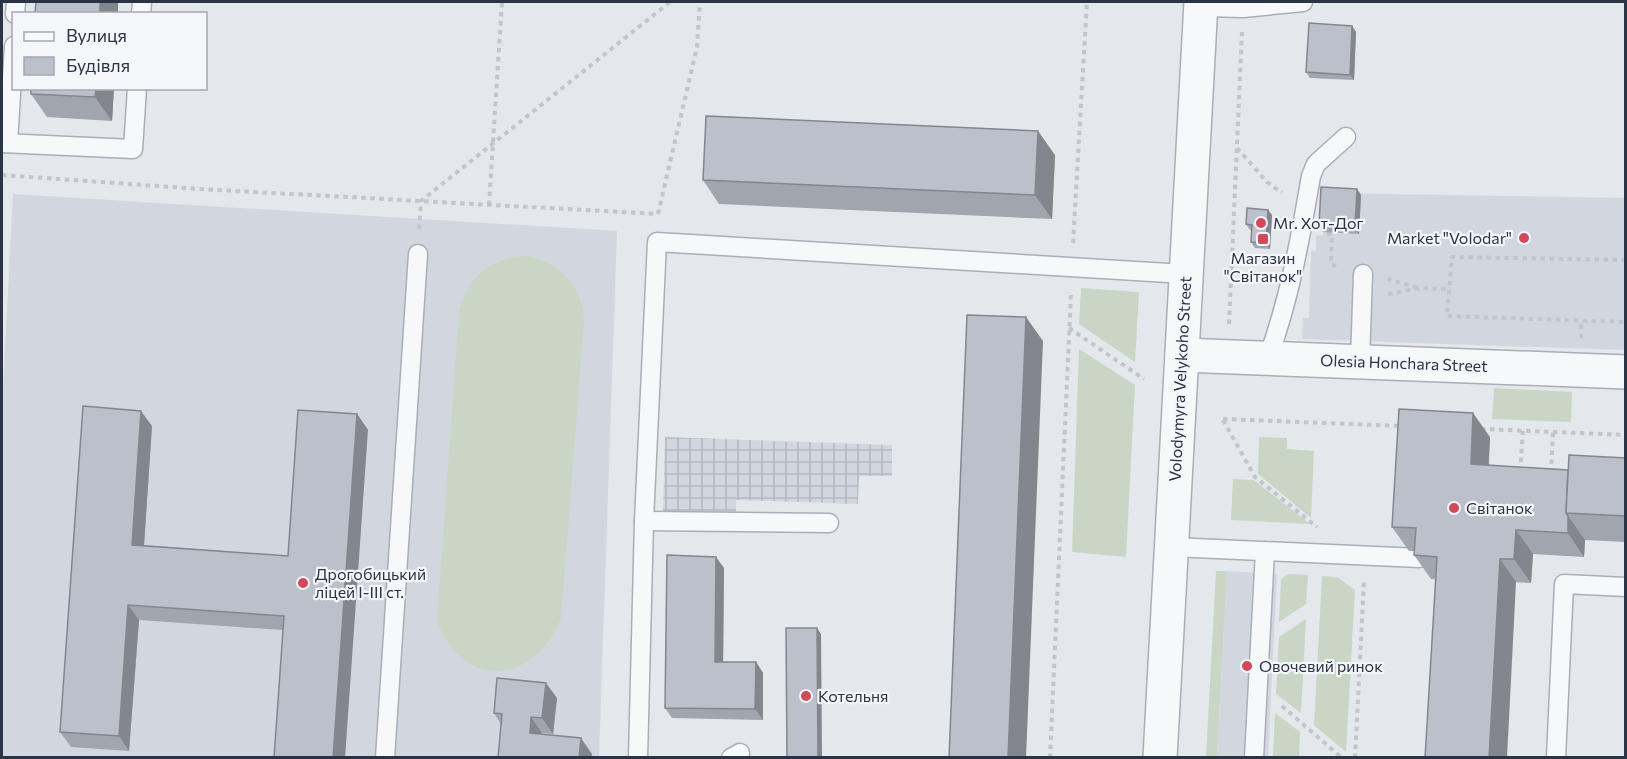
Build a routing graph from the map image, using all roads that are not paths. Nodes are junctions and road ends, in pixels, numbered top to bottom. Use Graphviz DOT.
graph roads {
  1 [pos="1303,2"];
  2 [pos="1201,4"];
  3 [pos="12,68"];
  4 [pos="137,90"];
  5 [pos="1346,137"];
  6 [pos="5,143"];
  7 [pos="418,254"];
  8 [pos="1363,273"];
  9 [pos="1185,274"];
  10 [pos="1182,355"];
  11 [pos="1268,358"];
  12 [pos="1360,362"];
  13 [pos="1626,372"];
  14 [pos="644,520"];
  15 [pos="829,523"];
  16 [pos="1172,547"];
  17 [pos="1265,551"];
  18 [pos="1419,558"];
  19 [pos="1626,587"];
  20 [pos="386,758"];
  21 [pos="638,758"];
  22 [pos="1160,758"];
  23 [pos="1254,758"];
  24 [pos="1556,758"];
  1 -- 2 [label="lane"];
  2 -- 9 [label="street, Volodymyra Velykoho Street"];
  3 -- 6 [label="lane"];
  4 -- 6 [label="lane"];
  5 -- 11 [label="lane"];
  7 -- 20 [label="lane"];
  8 -- 12 [label="lane"];
  9 -- 10 [label="street, Volodymyra Velykoho Street"];
  9 -- 14 [label="lane"];
  10 -- 11 [label="street, Olesia Honchara Street"];
  10 -- 16 [label="street, Volodymyra Velykoho Street"];
  11 -- 12 [label="street, Olesia Honchara Street"];
  12 -- 13 [label="street, Olesia Honchara Street"];
  14 -- 15 [label="lane"];
  14 -- 21 [label="lane"];
  16 -- 17 [label="lane"];
  16 -- 22 [label="street, Volodymyra Velykoho Street"];
  17 -- 18 [label="lane"];
  17 -- 23 [label="lane"];
  19 -- 24 [label="lane"];
}
